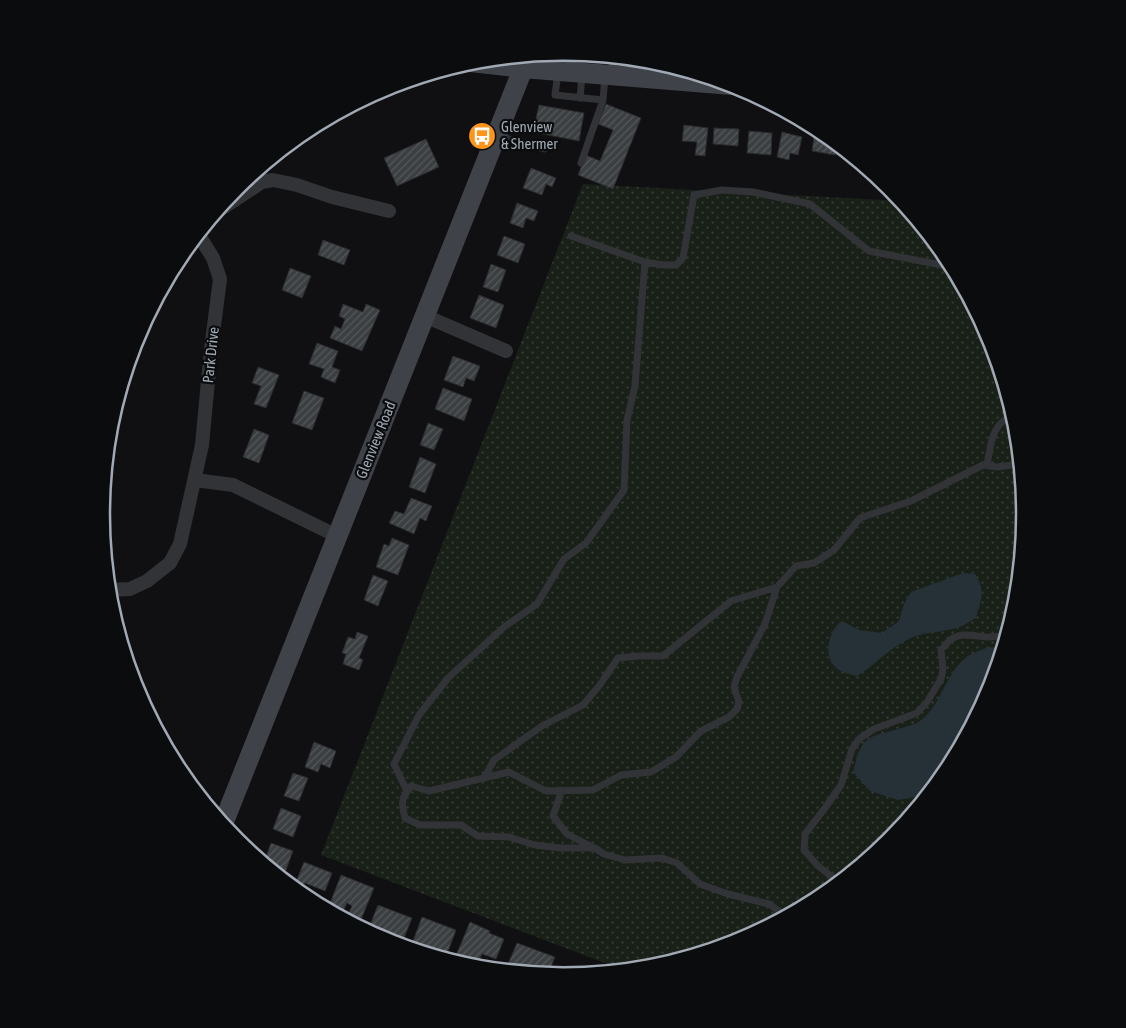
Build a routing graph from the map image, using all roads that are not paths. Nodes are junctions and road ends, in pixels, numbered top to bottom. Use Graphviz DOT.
graph roads {
  1 [pos="526,62"];
  2 [pos="529,62"];
  3 [pos="570,67"];
  4 [pos="610,69"];
  5 [pos="688,79"];
  6 [pos="580,98"];
  7 [pos="603,100"];
  8 [pos="496,135"];
  9 [pos="544,149"];
  10 [pos="581,162"];
  11 [pos="242,195"];
  12 [pos="389,211"];
  13 [pos="571,236"];
  14 [pos="202,241"];
  15 [pos="645,262"];
  16 [pos="941,265"];
  17 [pos="425,316"];
  18 [pos="506,351"];
  19 [pos="1005,418"];
  20 [pos="1013,465"];
  21 [pos="987,466"];
  22 [pos="195,480"];
  23 [pos="338,536"];
  24 [pos="777,587"];
  25 [pos="117,590"];
  26 [pos="999,636"];
  27 [pos="484,778"];
  28 [pos="562,790"];
  29 [pos="407,791"];
  30 [pos="226,816"];
  31 [pos="595,848"];
  32 [pos="833,877"];
  33 [pos="779,911"];
  1 -- 8 [label="main road, Glenview Road"];
  2 -- 3 [label="main road"];
  3 -- 4 [label="main road"];
  3 -- 6 [label="lane"];
  3 -- 6 [label="lane"];
  4 -- 5 [label="main road"];
  4 -- 7 [label="lane"];
  6 -- 7 [label="lane"];
  7 -- 10 [label="lane"];
  8 -- 9 [label="lane"];
  8 -- 17 [label="main road, Glenview Road"];
  11 -- 12 [label="street"];
  13 -- 15 [label="lane"];
  14 -- 22 [label="street, Park Drive"];
  15 -- 16 [label="lane"];
  15 -- 29 [label="lane"];
  17 -- 18 [label="street"];
  17 -- 23 [label="main road, Glenview Road"];
  19 -- 21 [label="lane"];
  20 -- 21 [label="lane"];
  21 -- 24 [label="lane"];
  22 -- 23 [label="street"];
  22 -- 25 [label="street, Park Drive"];
  23 -- 30 [label="main road, Glenview Road"];
  24 -- 27 [label="lane"];
  24 -- 28 [label="lane"];
  26 -- 32 [label="lane"];
  27 -- 28 [label="lane"];
  27 -- 29 [label="lane"];
  28 -- 31 [label="lane"];
  29 -- 31 [label="lane"];
  31 -- 33 [label="lane"];
}
